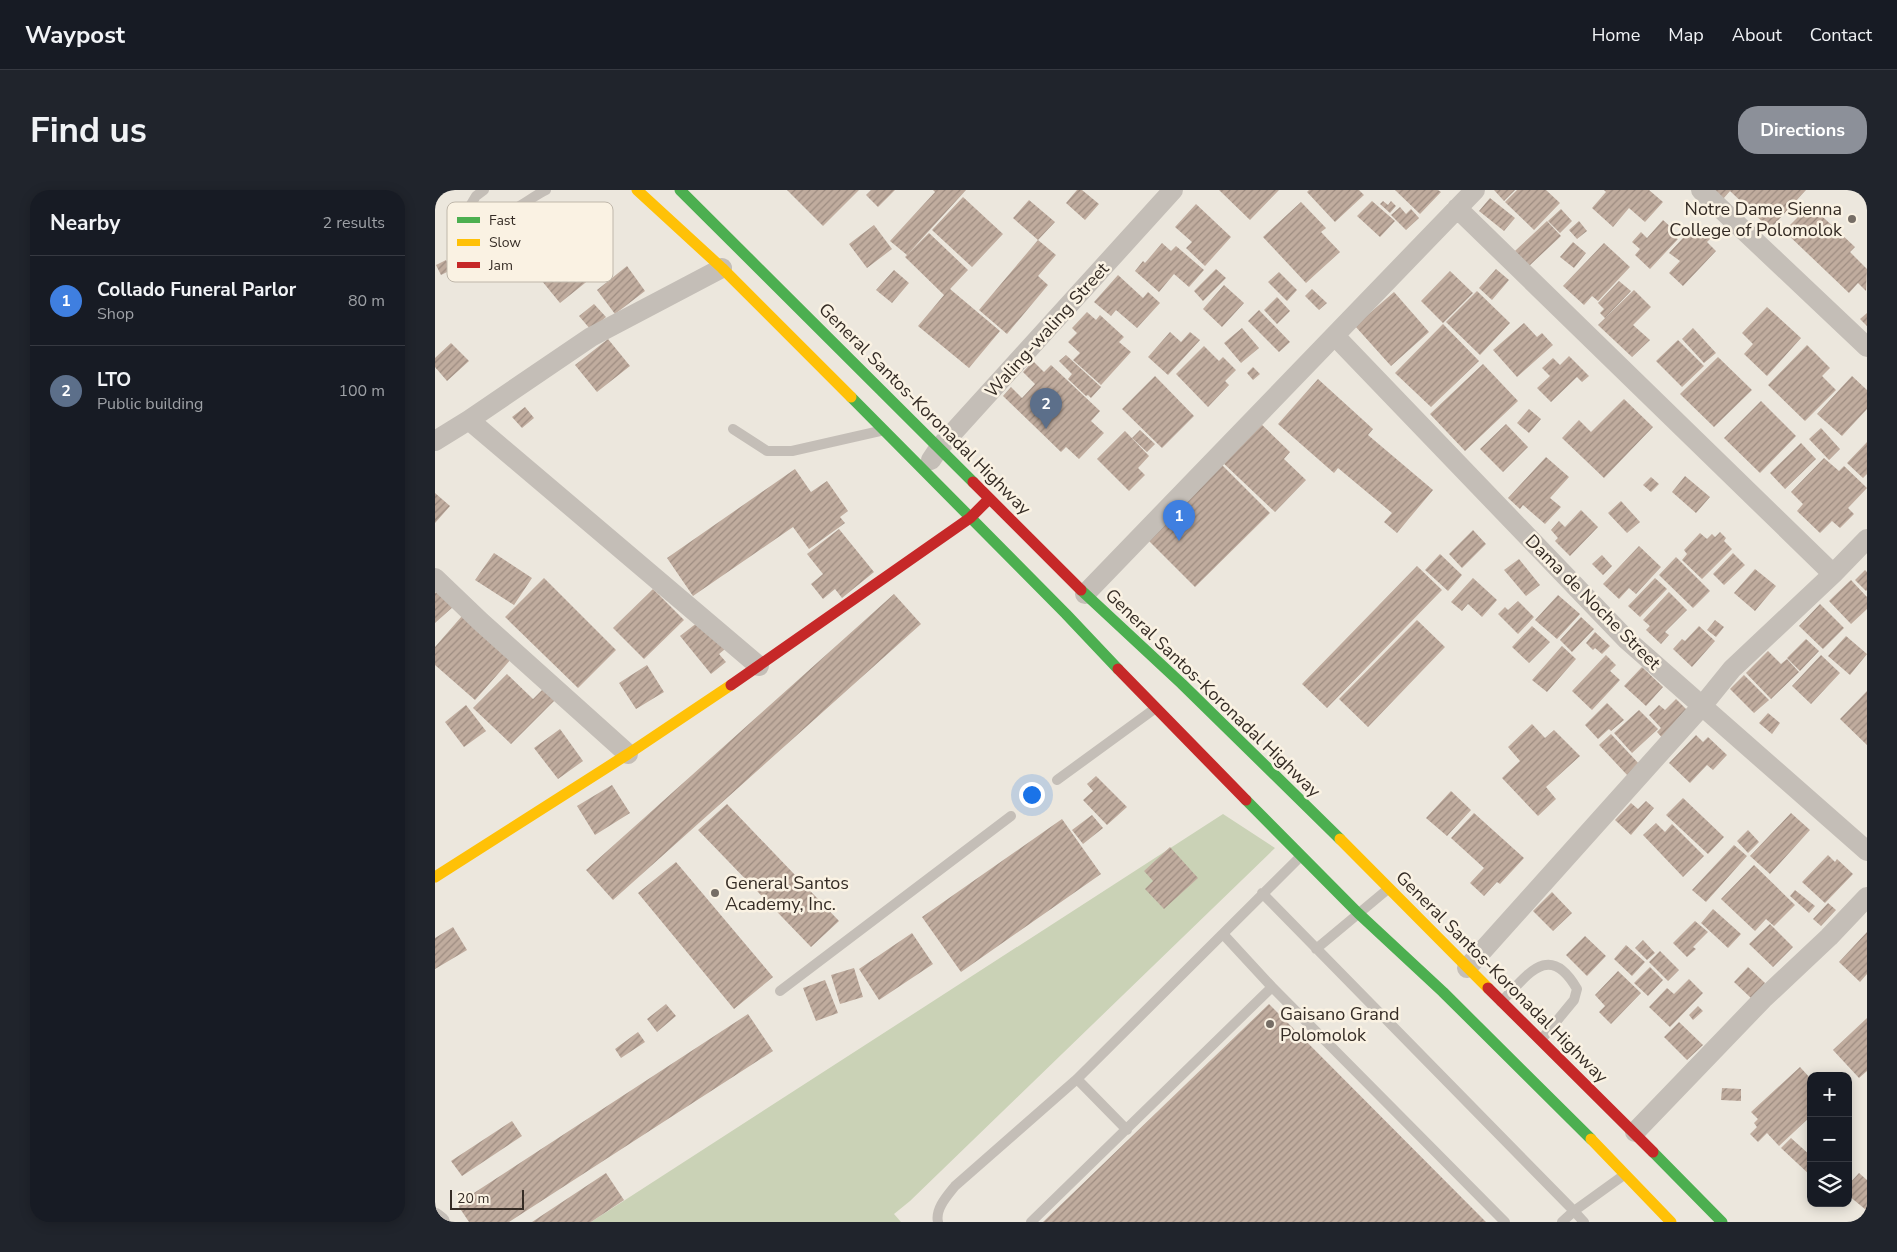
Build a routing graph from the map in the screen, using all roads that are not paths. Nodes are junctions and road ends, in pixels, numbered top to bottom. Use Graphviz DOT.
graph roads {
  1 [pos="483,190"];
  2 [pos="546,190"];
  3 [pos="637,190"];
  4 [pos="680,190"];
  5 [pos="1173,190"];
  6 [pos="1475,190"];
  7 [pos="1701,190"];
  8 [pos="472,202"];
  9 [pos="525,202"];
  10 [pos="1457,208"];
  11 [pos="721,268"];
  12 [pos="1335,336"];
  13 [pos="1867,347"];
  14 [pos="469,420"];
  15 [pos="733,428"];
  16 [pos="884,430"];
  17 [pos="435,441"];
  18 [pos="939,448"];
  19 [pos="923,471"];
  20 [pos="990,498"];
  21 [pos="970,518"];
  22 [pos="1867,539"];
  23 [pos="1833,574"];
  24 [pos="435,578"];
  25 [pos="1085,594"];
  26 [pos="759,666"];
  27 [pos="1703,706"];
  28 [pos="1155,708"];
  29 [pos="628,754"];
  30 [pos="1057,780"];
  31 [pos="1011,816"];
  32 [pos="1867,851"];
  33 [pos="1301,855"];
  34 [pos="435,878"];
  35 [pos="1389,889"];
  36 [pos="1262,893"];
  37 [pos="1867,897"];
  38 [pos="1358,913"];
  39 [pos="1223,934"];
  40 [pos="1316,949"];
  41 [pos="1467,968"];
  42 [pos="1272,987"];
  43 [pos="781,991"];
  44 [pos="1501,1002"];
  45 [pos="1540,1041"];
  46 [pos="1077,1079"];
  47 [pos="1127,1130"];
  48 [pos="1635,1132"];
  49 [pos="1626,1174"];
  50 [pos="1573,1211"];
  51 [pos="435,1218"];
  52 [pos="440,1222"];
  53 [pos="939,1222"];
  54 [pos="1031,1222"];
  55 [pos="1505,1222"];
  56 [pos="1561,1222"];
  57 [pos="1584,1222"];
  58 [pos="1671,1222"];
  59 [pos="1722,1222"];
  1 -- 8 [label="lane"];
  2 -- 9 [label="lane"];
  3 -- 11 [label="main road"];
  4 -- 18 [label="main road, General Santos-Koronadal Highway"];
  5 -- 18 [label="street, Waling-waling Street"];
  6 -- 10 [label="street"];
  7 -- 13 [label="street"];
  10 -- 12 [label="street"];
  10 -- 23 [label="street"];
  11 -- 14 [label="street"];
  11 -- 16 [label="main road"];
  12 -- 25 [label="street"];
  12 -- 27 [label="street, Dama de Noche Street"];
  14 -- 17 [label="street"];
  14 -- 26 [label="street"];
  15 -- 16 [label="lane"];
  16 -- 19 [label="main road"];
  18 -- 19 [label="street, Waling-waling Street"];
  18 -- 20 [label="main road, General Santos-Koronadal Highway"];
  19 -- 21 [label="main road"];
  20 -- 21 [label="main road"];
  20 -- 25 [label="main road, General Santos-Koronadal Highway"];
  21 -- 26 [label="main road"];
  21 -- 28 [label="main road"];
  22 -- 23 [label="street"];
  23 -- 27 [label="street"];
  24 -- 29 [label="street"];
  25 -- 35 [label="main road, General Santos-Koronadal Highway"];
  26 -- 29 [label="main road"];
  27 -- 32 [label="street, Dama de Noche Street"];
  27 -- 41 [label="street"];
  28 -- 30 [label="lane"];
  28 -- 33 [label="main road"];
  29 -- 34 [label="main road"];
  31 -- 43 [label="lane"];
  33 -- 36 [label="lane"];
  33 -- 38 [label="main road"];
  35 -- 38 [label="lane"];
  35 -- 41 [label="main road, General Santos-Koronadal Highway"];
  36 -- 39 [label="lane"];
  36 -- 40 [label="lane"];
  37 -- 48 [label="street"];
  38 -- 40 [label="lane"];
  38 -- 49 [label="main road"];
  39 -- 42 [label="lane"];
  39 -- 46 [label="lane"];
  40 -- 50 [label="lane"];
  41 -- 44 [label="main road, General Santos-Koronadal Highway"];
  42 -- 47 [label="lane"];
  42 -- 55 [label="lane"];
  44 -- 45 [label="main road, General Santos-Koronadal Highway"];
  44 -- 45 [label="lane"];
  45 -- 48 [label="main road, General Santos-Koronadal Highway"];
  46 -- 47 [label="lane"];
  46 -- 53 [label="lane"];
  47 -- 54 [label="lane"];
  48 -- 59 [label="main road, General Santos-Koronadal Highway"];
  49 -- 50 [label="lane"];
  49 -- 58 [label="main road"];
  50 -- 56 [label="lane"];
  50 -- 57 [label="lane"];
  51 -- 52 [label="street"];
}
